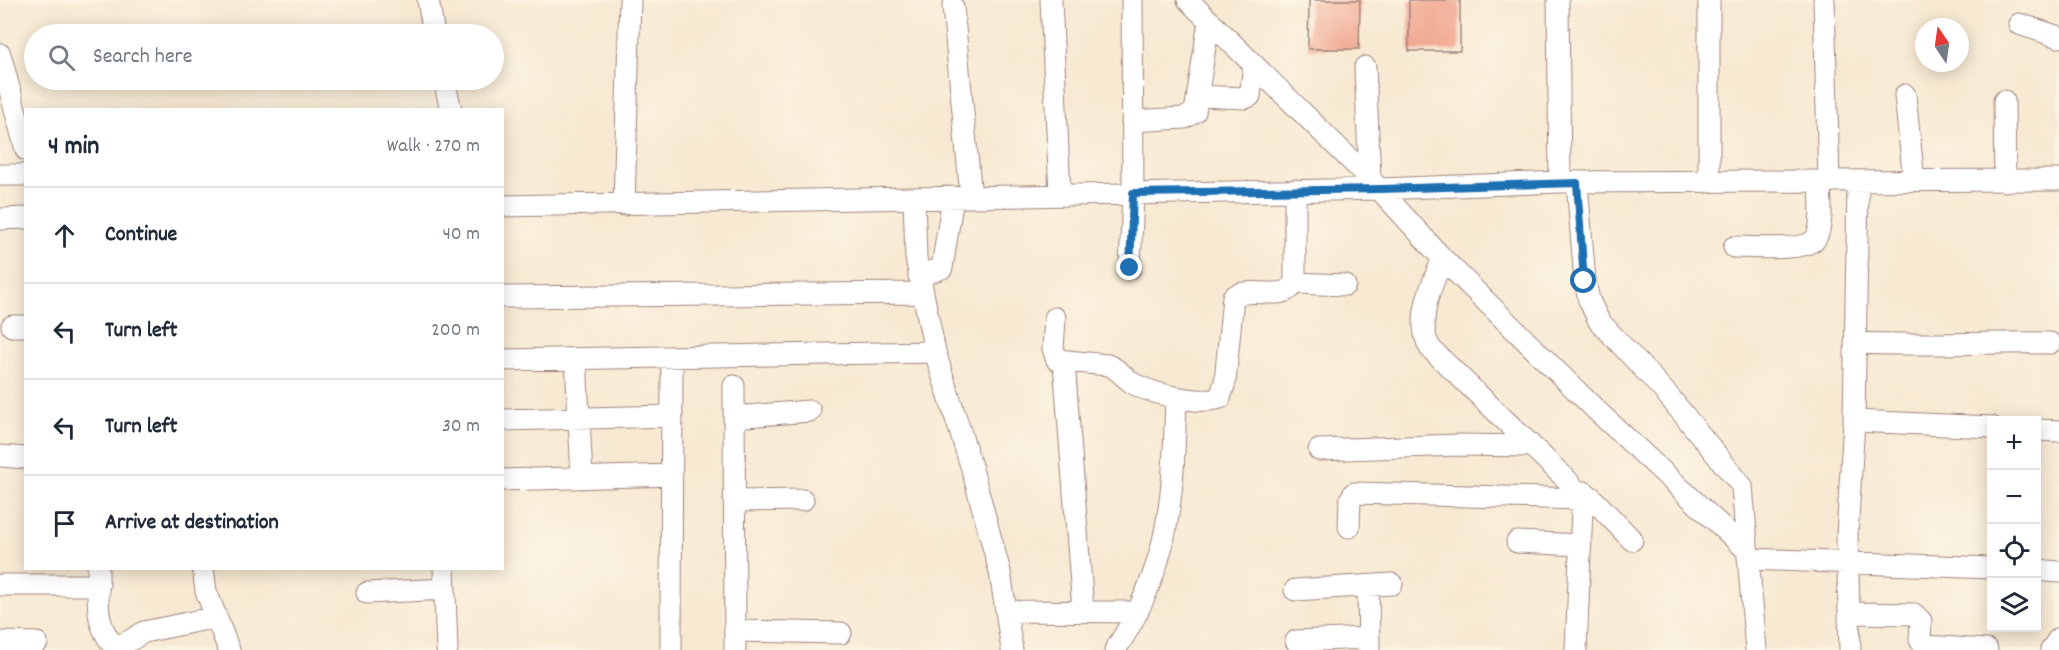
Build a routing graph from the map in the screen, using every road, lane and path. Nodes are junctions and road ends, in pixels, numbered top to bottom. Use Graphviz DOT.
graph roads {
  1 [pos="428,0"];
  2 [pos="630,0"];
  3 [pos="1051,0"];
  4 [pos="1132,0"];
  5 [pos="1188,0"];
  6 [pos="1558,0"];
  7 [pos="1709,0"];
  8 [pos="1824,0"];
  9 [pos="953,7"];
  10 [pos="1209,21"];
  11 [pos="432,24"];
  12 [pos="2019,24"];
  13 [pos="2059,38"];
  14 [pos="0,54"];
  15 [pos="1254,65"];
  16 [pos="1365,67"];
  17 [pos="446,90"];
  18 [pos="1905,95"];
  19 [pos="1198,96"];
  20 [pos="2004,101"];
  21 [pos="450,108"];
  22 [pos="1132,121"];
  23 [pos="24,143"];
  24 [pos="0,175"];
  25 [pos="24,175"];
  26 [pos="2059,180"];
  27 [pos="1914,181"];
  28 [pos="2005,181"];
  29 [pos="1709,182"];
  30 [pos="1825,182"];
  31 [pos="1858,182"];
  32 [pos="1569,183"];
  33 [pos="1375,184"];
  34 [pos="1295,190"];
  35 [pos="1133,193"];
  36 [pos="1060,194"];
  37 [pos="962,197"];
  38 [pos="914,198"];
  39 [pos="624,204"];
  40 [pos="504,206"];
  41 [pos="24,218"];
  42 [pos="0,219"];
  43 [pos="1734,247"];
  44 [pos="1443,259"];
  45 [pos="1130,268"];
  46 [pos="1295,283"];
  47 [pos="921,284"];
  48 [pos="1345,285"];
  49 [pos="504,297"];
  50 [pos="1055,318"];
  51 [pos="1855,343"];
  52 [pos="2050,343"];
  53 [pos="934,352"];
  54 [pos="672,358"];
  55 [pos="576,359"];
  56 [pos="504,360"];
  57 [pos="1064,362"];
  58 [pos="734,386"];
  59 [pos="1176,396"];
  60 [pos="810,411"];
  61 [pos="672,416"];
  62 [pos="579,417"];
  63 [pos="734,417"];
  64 [pos="504,420"];
  65 [pos="1854,421"];
  66 [pos="1987,427"];
  67 [pos="2041,430"];
  68 [pos="2059,431"];
  69 [pos="1530,446"];
  70 [pos="1319,450"];
  71 [pos="0,456"];
  72 [pos="24,458"];
  73 [pos="672,475"];
  74 [pos="582,478"];
  75 [pos="504,480"];
  76 [pos="1578,495"];
  77 [pos="803,500"];
  78 [pos="734,501"];
  79 [pos="1349,527"];
  80 [pos="1632,540"];
  81 [pos="1517,542"];
  82 [pos="1581,545"];
  83 [pos="1749,555"];
  84 [pos="1848,561"];
  85 [pos="1987,568"];
  86 [pos="203,570"];
  87 [pos="2041,570"];
  88 [pos="2059,572"];
  89 [pos="98,577"];
  90 [pos="445,579"];
  91 [pos="1392,584"];
  92 [pos="0,585"];
  93 [pos="1368,586"];
  94 [pos="1295,590"];
  95 [pos="367,593"];
  96 [pos="1083,610"];
  97 [pos="1008,611"];
  98 [pos="1138,612"];
  99 [pos="1849,613"];
  100 [pos="216,617"];
  101 [pos="841,633"];
  102 [pos="2059,638"];
  103 [pos="736,640"];
  104 [pos="1296,641"];
  105 [pos="0,642"];
  106 [pos="36,644"];
  107 [pos="107,644"];
  108 [pos="1369,644"];
  109 [pos="229,650"];
  110 [pos="447,650"];
  111 [pos="671,650"];
  112 [pos="1012,650"];
  113 [pos="1115,650"];
  114 [pos="1576,650"];
  115 [pos="1756,650"];
  116 [pos="1850,650"];
  117 [pos="1987,650"];
  118 [pos="2051,650"];
  1 -- 11 [label="street"];
  2 -- 39 [label="street"];
  3 -- 36 [label="street"];
  4 -- 22 [label="street"];
  5 -- 10 [label="street"];
  6 -- 32 [label="street"];
  7 -- 29 [label="street"];
  8 -- 30 [label="street"];
  9 -- 37 [label="street"];
  10 -- 15 [label="street"];
  10 -- 19 [label="street"];
  12 -- 13 [label="street"];
  14 -- 23 [label="street"];
  15 -- 19 [label="street"];
  15 -- 33 [label="street"];
  16 -- 33 [label="street"];
  17 -- 21 [label="street"];
  18 -- 27 [label="street"];
  19 -- 22 [label="street"];
  20 -- 28 [label="street"];
  22 -- 35 [label="street"];
  24 -- 25 [label="street"];
  26 -- 28 [label="street"];
  27 -- 28 [label="street"];
  27 -- 31 [label="street"];
  29 -- 30 [label="street"];
  29 -- 32 [label="street"];
  30 -- 31 [label="street"];
  30 -- 43 [label="street"];
  31 -- 51 [label="street"];
  32 -- 33 [label="street"];
  32 -- 83 [label="street"];
  33 -- 34 [label="street"];
  33 -- 44 [label="street"];
  34 -- 35 [label="street"];
  34 -- 46 [label="street"];
  35 -- 36 [label="street"];
  35 -- 45 [label="street"];
  36 -- 37 [label="street"];
  37 -- 38 [label="street"];
  37 -- 47 [label="street"];
  38 -- 39 [label="street"];
  38 -- 47 [label="street"];
  39 -- 40 [label="street"];
  41 -- 42 [label="street"];
  44 -- 69 [label="street"];
  44 -- 83 [label="street"];
  46 -- 48 [label="street"];
  46 -- 59 [label="street"];
  47 -- 49 [label="street"];
  47 -- 53 [label="street"];
  50 -- 57 [label="street"];
  51 -- 52 [label="street"];
  51 -- 65 [label="street"];
  53 -- 54 [label="street"];
  53 -- 97 [label="street"];
  54 -- 55 [label="street"];
  54 -- 61 [label="street"];
  55 -- 56 [label="street"];
  55 -- 62 [label="street"];
  57 -- 59 [label="street"];
  57 -- 96 [label="street"];
  58 -- 63 [label="street"];
  59 -- 98 [label="street"];
  60 -- 63 [label="street"];
  61 -- 62 [label="street"];
  61 -- 73 [label="street"];
  62 -- 64 [label="street"];
  62 -- 74 [label="street"];
  63 -- 78 [label="street"];
  65 -- 66 [label="street"];
  65 -- 84 [label="street"];
  67 -- 68 [label="street"];
  69 -- 70 [label="street"];
  69 -- 76 [label="street"];
  71 -- 72 [label="street"];
  73 -- 74 [label="street"];
  73 -- 111 [label="street"];
  74 -- 75 [label="street"];
  76 -- 79 [label="street"];
  76 -- 80 [label="street"];
  76 -- 82 [label="street"];
  77 -- 78 [label="street"];
  78 -- 103 [label="street"];
  81 -- 82 [label="street"];
  82 -- 114 [label="street"];
  83 -- 84 [label="street"];
  83 -- 115 [label="street"];
  84 -- 85 [label="street"];
  84 -- 99 [label="street"];
  86 -- 100 [label="street"];
  87 -- 88 [label="street"];
  89 -- 92 [label="street"];
  89 -- 107 [label="street"];
  90 -- 95 [label="street"];
  90 -- 110 [label="street"];
  91 -- 93 [label="street"];
  93 -- 94 [label="street"];
  93 -- 108 [label="street"];
  96 -- 97 [label="street"];
  96 -- 98 [label="street"];
  97 -- 112 [label="street"];
  98 -- 113 [label="street"];
  99 -- 116 [label="street"];
  99 -- 117 [label="street"];
  100 -- 107 [label="street"];
  100 -- 109 [label="street"];
  101 -- 103 [label="street"];
  102 -- 118 [label="street"];
  104 -- 108 [label="street"];
  105 -- 106 [label="street"];
}
